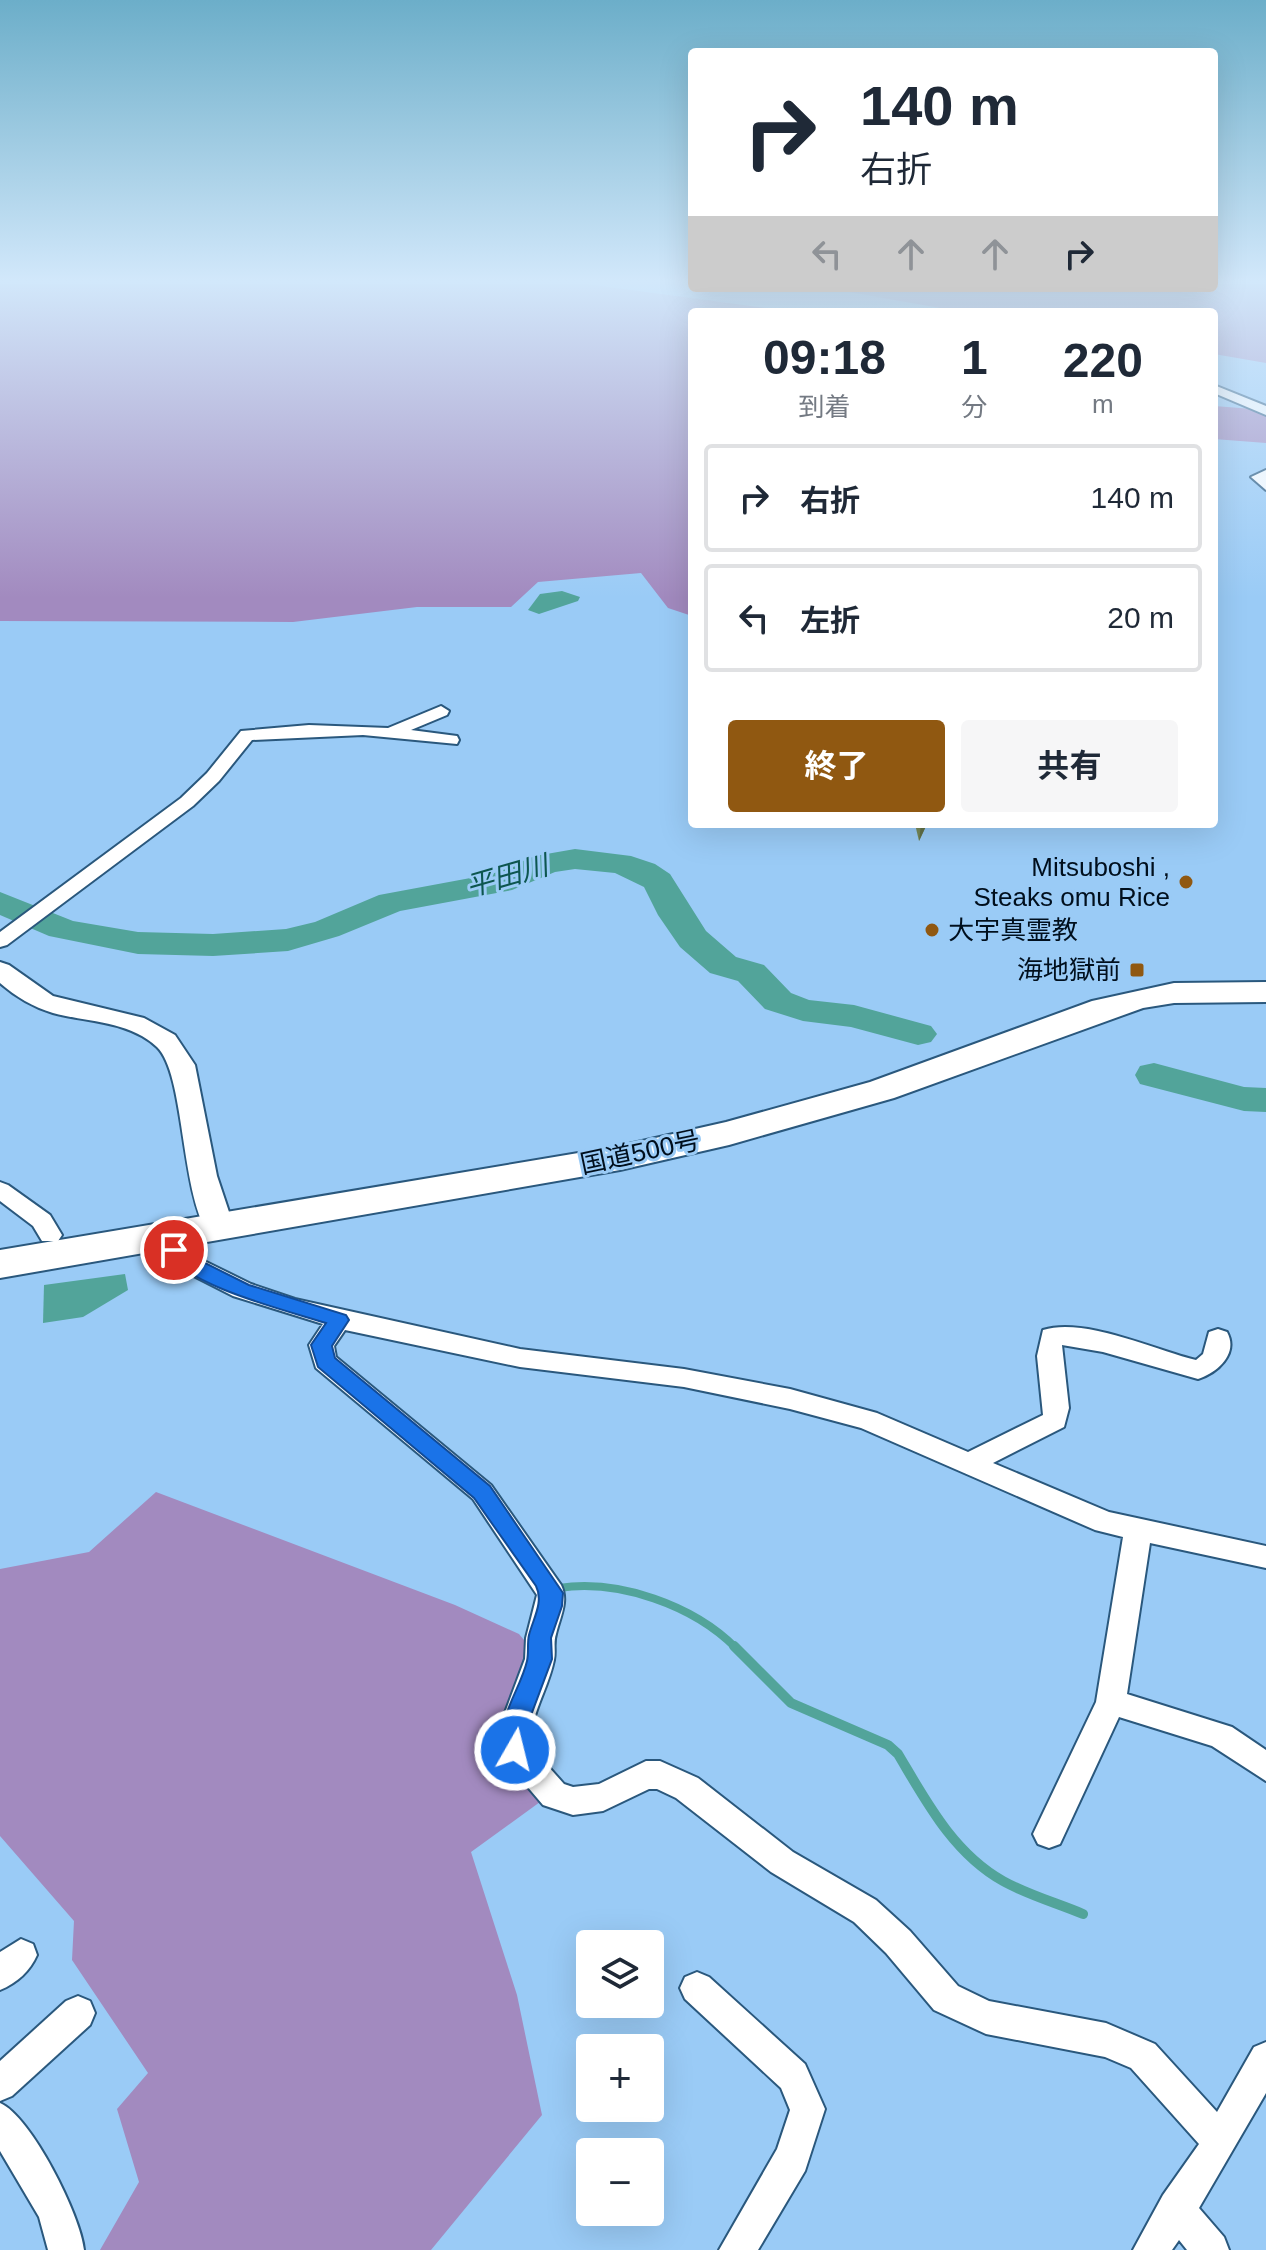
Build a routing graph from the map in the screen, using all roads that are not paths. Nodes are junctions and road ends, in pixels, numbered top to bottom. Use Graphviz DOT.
graph roads {
  1 [pos="1218,391"];
  2 [pos="1266,411"];
  3 [pos="1266,474"];
  4 [pos="1266,486"];
  5 [pos="441,711"];
  6 [pos="393,732"];
  7 [pos="451,740"];
  8 [pos="4,938"];
  9 [pos="0,970"];
  10 [pos="1266,973"];
  11 [pos="1266,992"];
  12 [pos="0,1190"];
  13 [pos="214,1218"];
  14 [pos="50,1235"];
  15 [pos="162,1236"];
  16 [pos="0,1244"];
  17 [pos="0,1264"];
  18 [pos="339,1320"];
  19 [pos="1218,1338"];
  20 [pos="969,1463"];
  21 [pos="1138,1531"];
  22 [pos="1266,1557"];
  23 [pos="1111,1702"];
  24 [pos="1266,1767"];
  25 [pos="1049,1834"];
  26 [pos="697,1988"];
  27 [pos="78,2013"];
  28 [pos="1266,2059"];
  29 [pos="0,2084"];
  30 [pos="0,2121"];
  31 [pos="1220,2141"];
  32 [pos="1176,2208"];
  33 [pos="66,2250"];
  34 [pos="737,2250"];
  35 [pos="1151,2250"];
  36 [pos="1211,2250"];
  1 -- 2 [label="street"];
  3 -- 4 [label="street"];
  5 -- 6 [label="street"];
  6 -- 7 [label="street"];
  6 -- 8 [label="street"];
  9 -- 13 [label="street"];
  10 -- 13 [label="highway, 国道500号"];
  11 -- 13 [label="highway, 国道500号"];
  12 -- 14 [label="street"];
  13 -- 14 [label="highway, 国道500号"];
  13 -- 15 [label="highway, 国道500号"];
  14 -- 16 [label="highway, 国道500号"];
  15 -- 17 [label="highway, 国道500号"];
  15 -- 18 [label="street"];
  18 -- 20 [label="street"];
  18 -- 31 [label="street"];
  19 -- 20 [label="street"];
  20 -- 21 [label="street"];
  21 -- 22 [label="street"];
  21 -- 23 [label="street"];
  23 -- 24 [label="street"];
  23 -- 25 [label="street"];
  26 -- 34 [label="street"];
  27 -- 29 [label="street"];
  28 -- 31 [label="street"];
  30 -- 33 [label="street"];
  31 -- 32 [label="street"];
  32 -- 35 [label="street"];
  32 -- 36 [label="street"];
}
